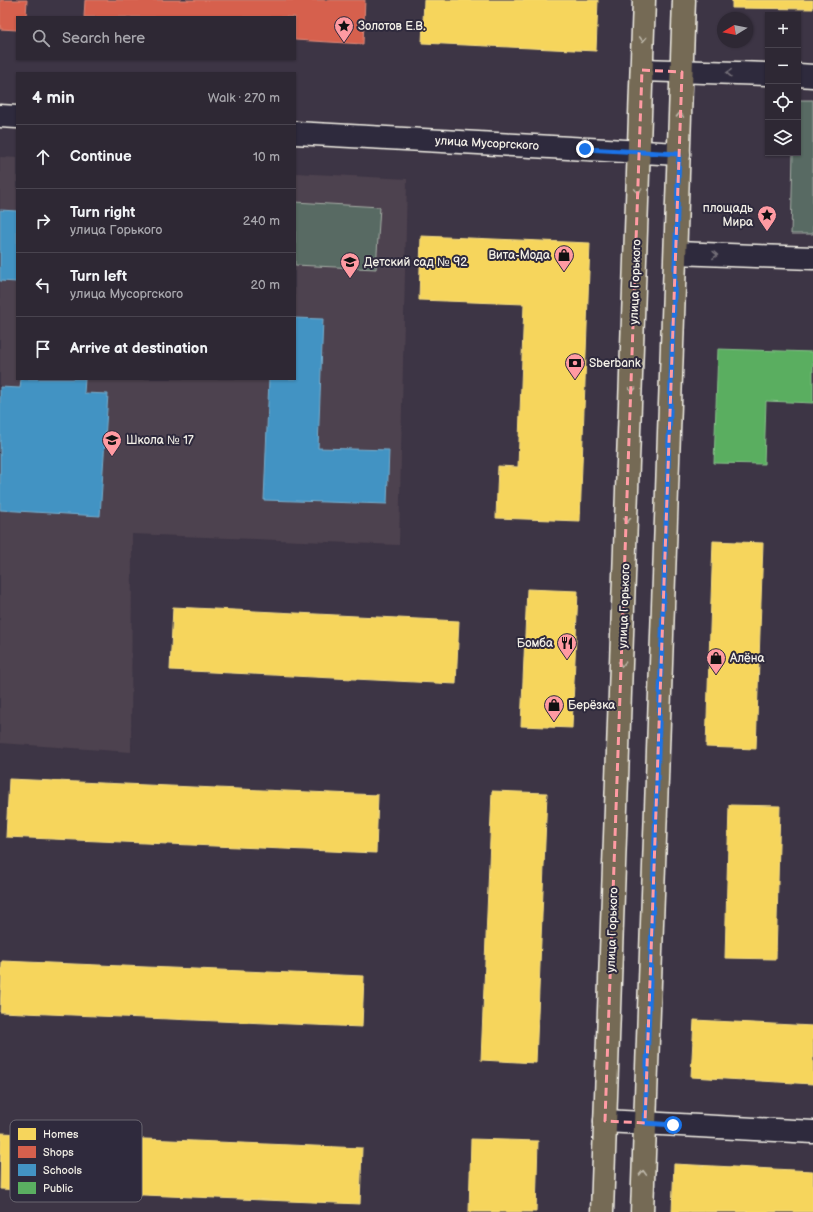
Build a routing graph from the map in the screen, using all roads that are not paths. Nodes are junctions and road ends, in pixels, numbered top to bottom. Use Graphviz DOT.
graph roads {
  1 [pos="644,0"];
  2 [pos="684,0"];
  3 [pos="642,70"];
  4 [pos="682,72"];
  5 [pos="765,74"];
  6 [pos="801,75"];
  7 [pos="813,76"];
  8 [pos="0,116"];
  9 [pos="16,117"];
  10 [pos="296,133"];
  11 [pos="639,152"];
  12 [pos="679,154"];
  13 [pos="676,253"];
  14 [pos="813,258"];
  15 [pos="605,1122"];
  16 [pos="645,1123"];
  17 [pos="813,1132"];
  18 [pos="602,1212"];
  19 [pos="642,1212"];
  1 -- 3 [label="main road, улица Горького, one-way"];
  2 -- 4 [label="main road"];
  3 -- 4 [label="street"];
  3 -- 11 [label="main road, улица Горького"];
  5 -- 4 [label="street, one-way"];
  12 -- 4 [label="main road, one-way"];
  6 -- 7 [label="street"];
  8 -- 9 [label="street"];
  10 -- 11 [label="street, улица Мусоргского"];
  11 -- 12 [label="street, улица Мусоргского"];
  11 -- 15 [label="main road, улица Горького, one-way"];
  12 -- 13 [label="main road"];
  13 -- 14 [label="street, one-way"];
  13 -- 16 [label="main road"];
  15 -- 16 [label="street"];
  15 -- 18 [label="main road, улица Горького"];
  16 -- 17 [label="street"];
  19 -- 16 [label="main road, one-way"];
}
